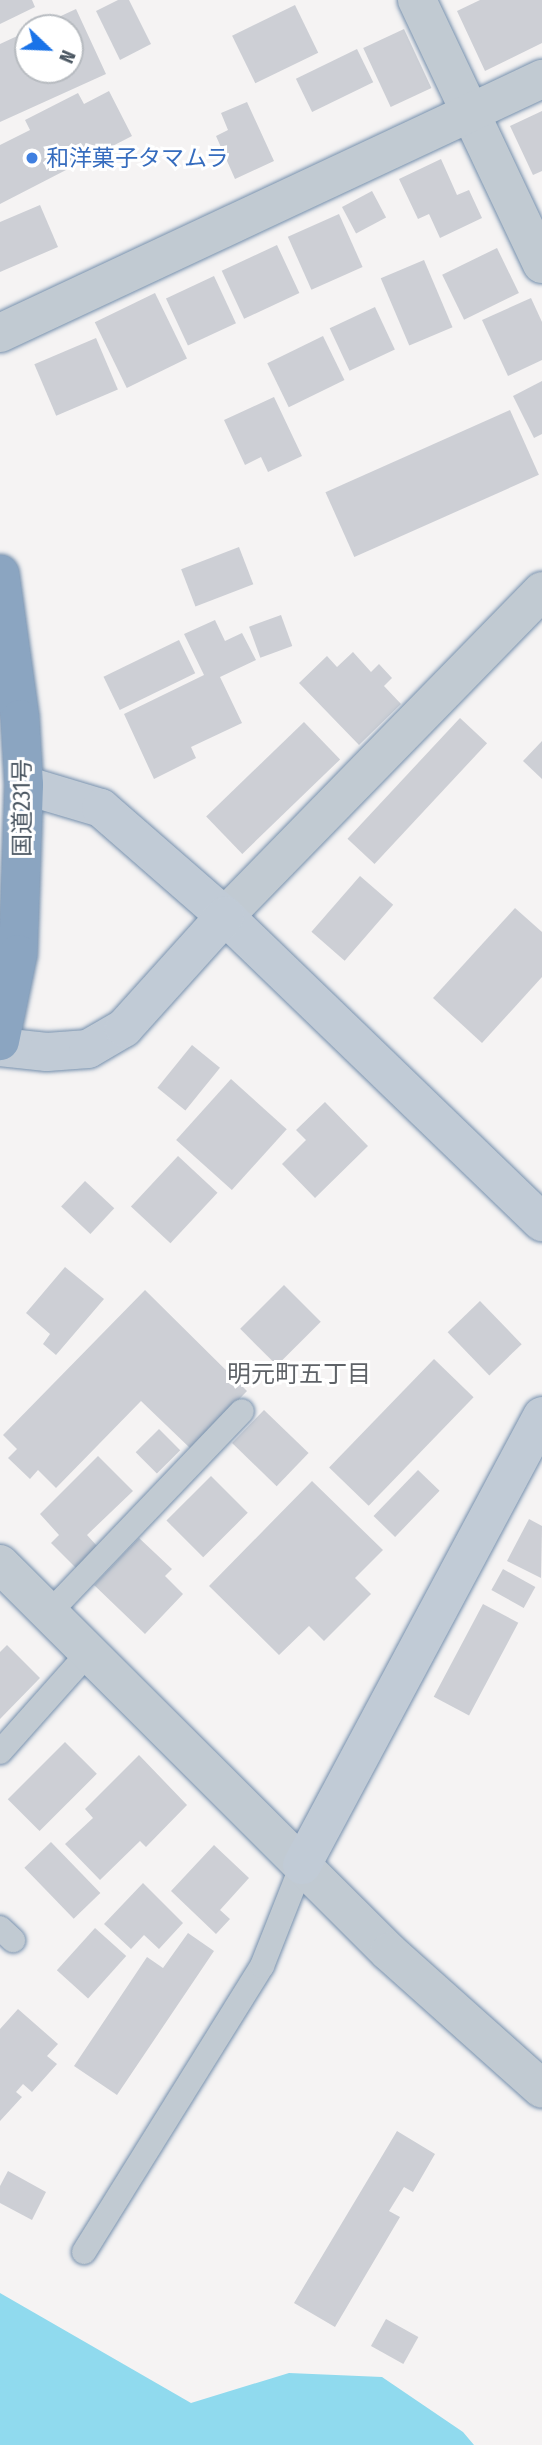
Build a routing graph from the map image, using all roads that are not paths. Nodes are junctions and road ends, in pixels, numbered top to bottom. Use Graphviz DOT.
graph roads {
  1 [pos="417,0"];
  2 [pos="542,79"];
  3 [pos="470,113"];
  4 [pos="542,264"];
  5 [pos="0,332"];
  6 [pos="0,573"];
  7 [pos="542,591"];
  8 [pos="24,785"];
  9 [pos="225,916"];
  10 [pos="0,1041"];
  11 [pos="0,1047"];
  12 [pos="542,1222"];
  13 [pos="242,1410"];
  14 [pos="542,1416"];
  15 [pos="0,1564"];
  16 [pos="49,1613"];
  17 [pos="89,1652"];
  18 [pos="0,1752"];
  19 [pos="302,1865"];
  20 [pos="542,2089"];
  21 [pos="84,2252"];
  1 -- 3 [label="street"];
  2 -- 3 [label="street"];
  3 -- 4 [label="street"];
  3 -- 5 [label="street"];
  6 -- 8 [label="highway, 国道231号"];
  7 -- 9 [label="street"];
  8 -- 9 [label="street"];
  8 -- 10 [label="highway, 国道231号"];
  9 -- 11 [label="street"];
  9 -- 12 [label="street"];
  13 -- 16 [label="lane"];
  14 -- 19 [label="street"];
  15 -- 16 [label="street"];
  16 -- 17 [label="street"];
  17 -- 18 [label="lane"];
  17 -- 19 [label="street"];
  19 -- 20 [label="street"];
  19 -- 21 [label="lane"];
}
